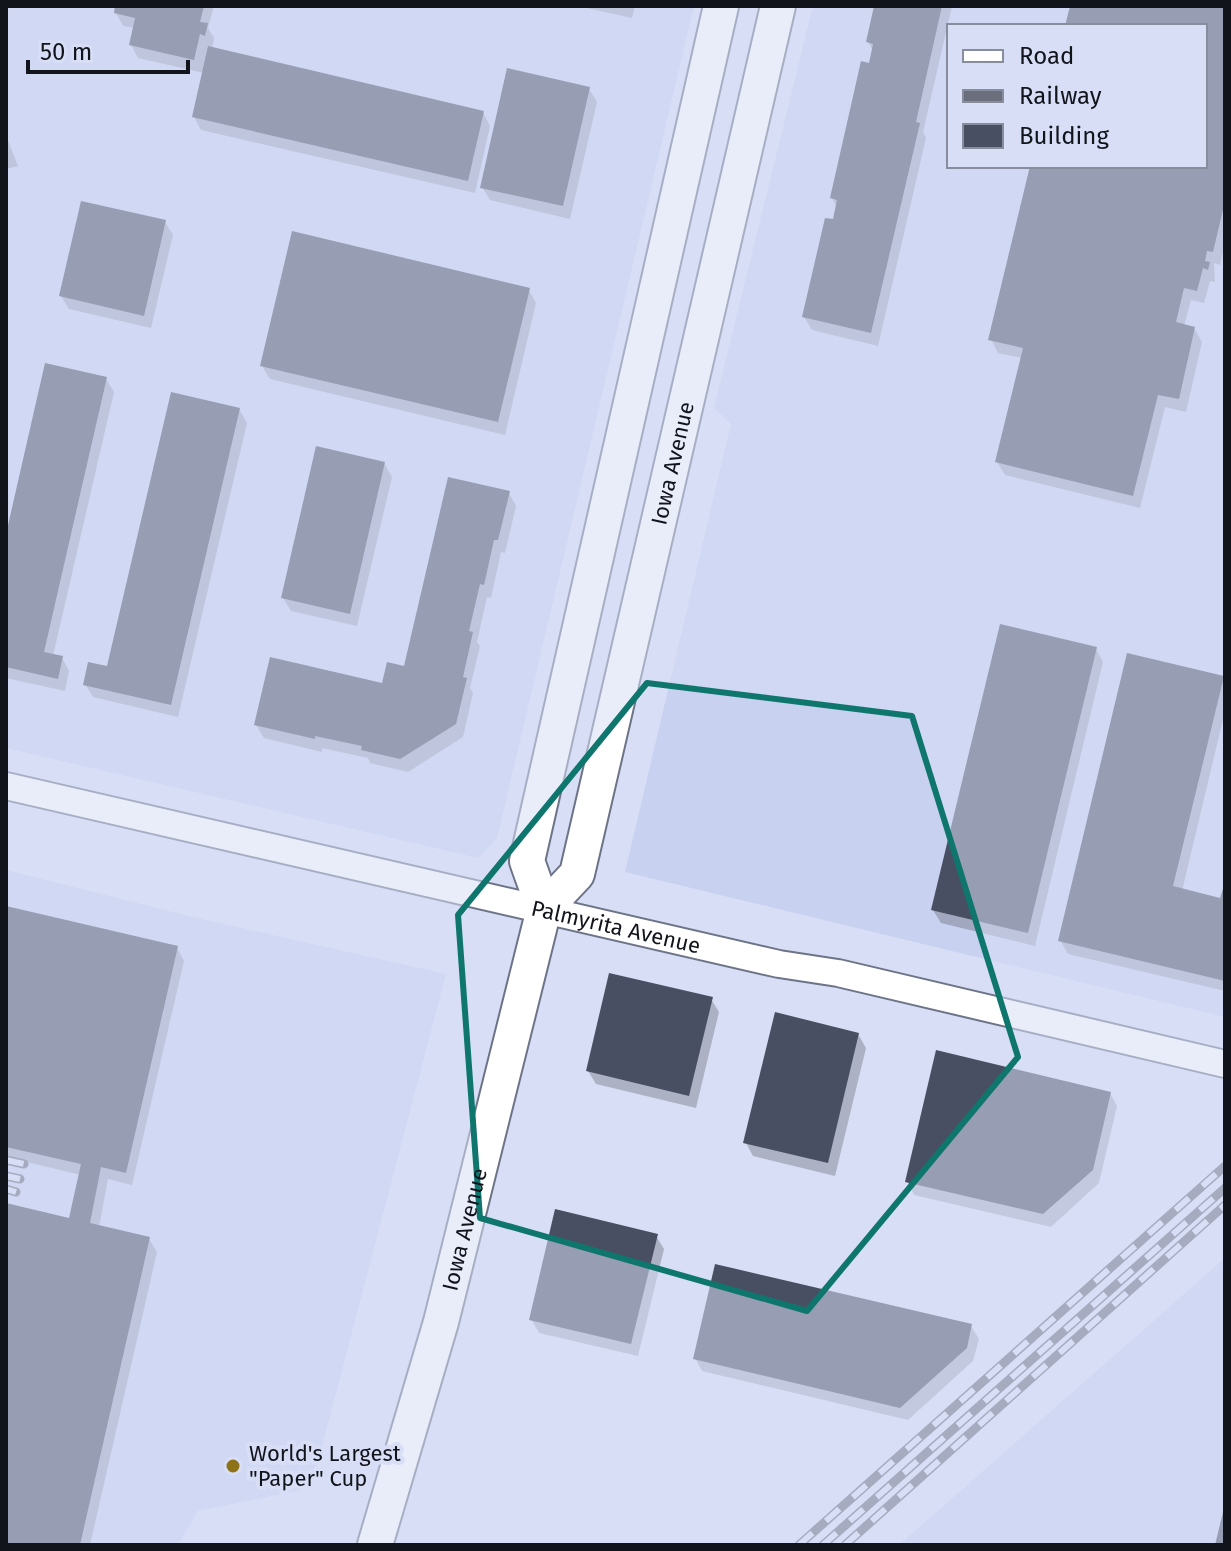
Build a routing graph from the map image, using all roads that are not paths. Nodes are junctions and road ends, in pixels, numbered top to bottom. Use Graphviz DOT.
graph roads {
  1 [pos="721,6"];
  2 [pos="778,6"];
  3 [pos="6,786"];
  4 [pos="544,909"];
  5 [pos="1225,1064"];
  6 [pos="375,1545"];
  1 -- 4 [label="main road"];
  2 -- 4 [label="main road, Iowa Avenue"];
  3 -- 4 [label="street, Palmyrita Avenue"];
  4 -- 5 [label="street, Palmyrita Avenue"];
  4 -- 6 [label="main road, Iowa Avenue"];
}
